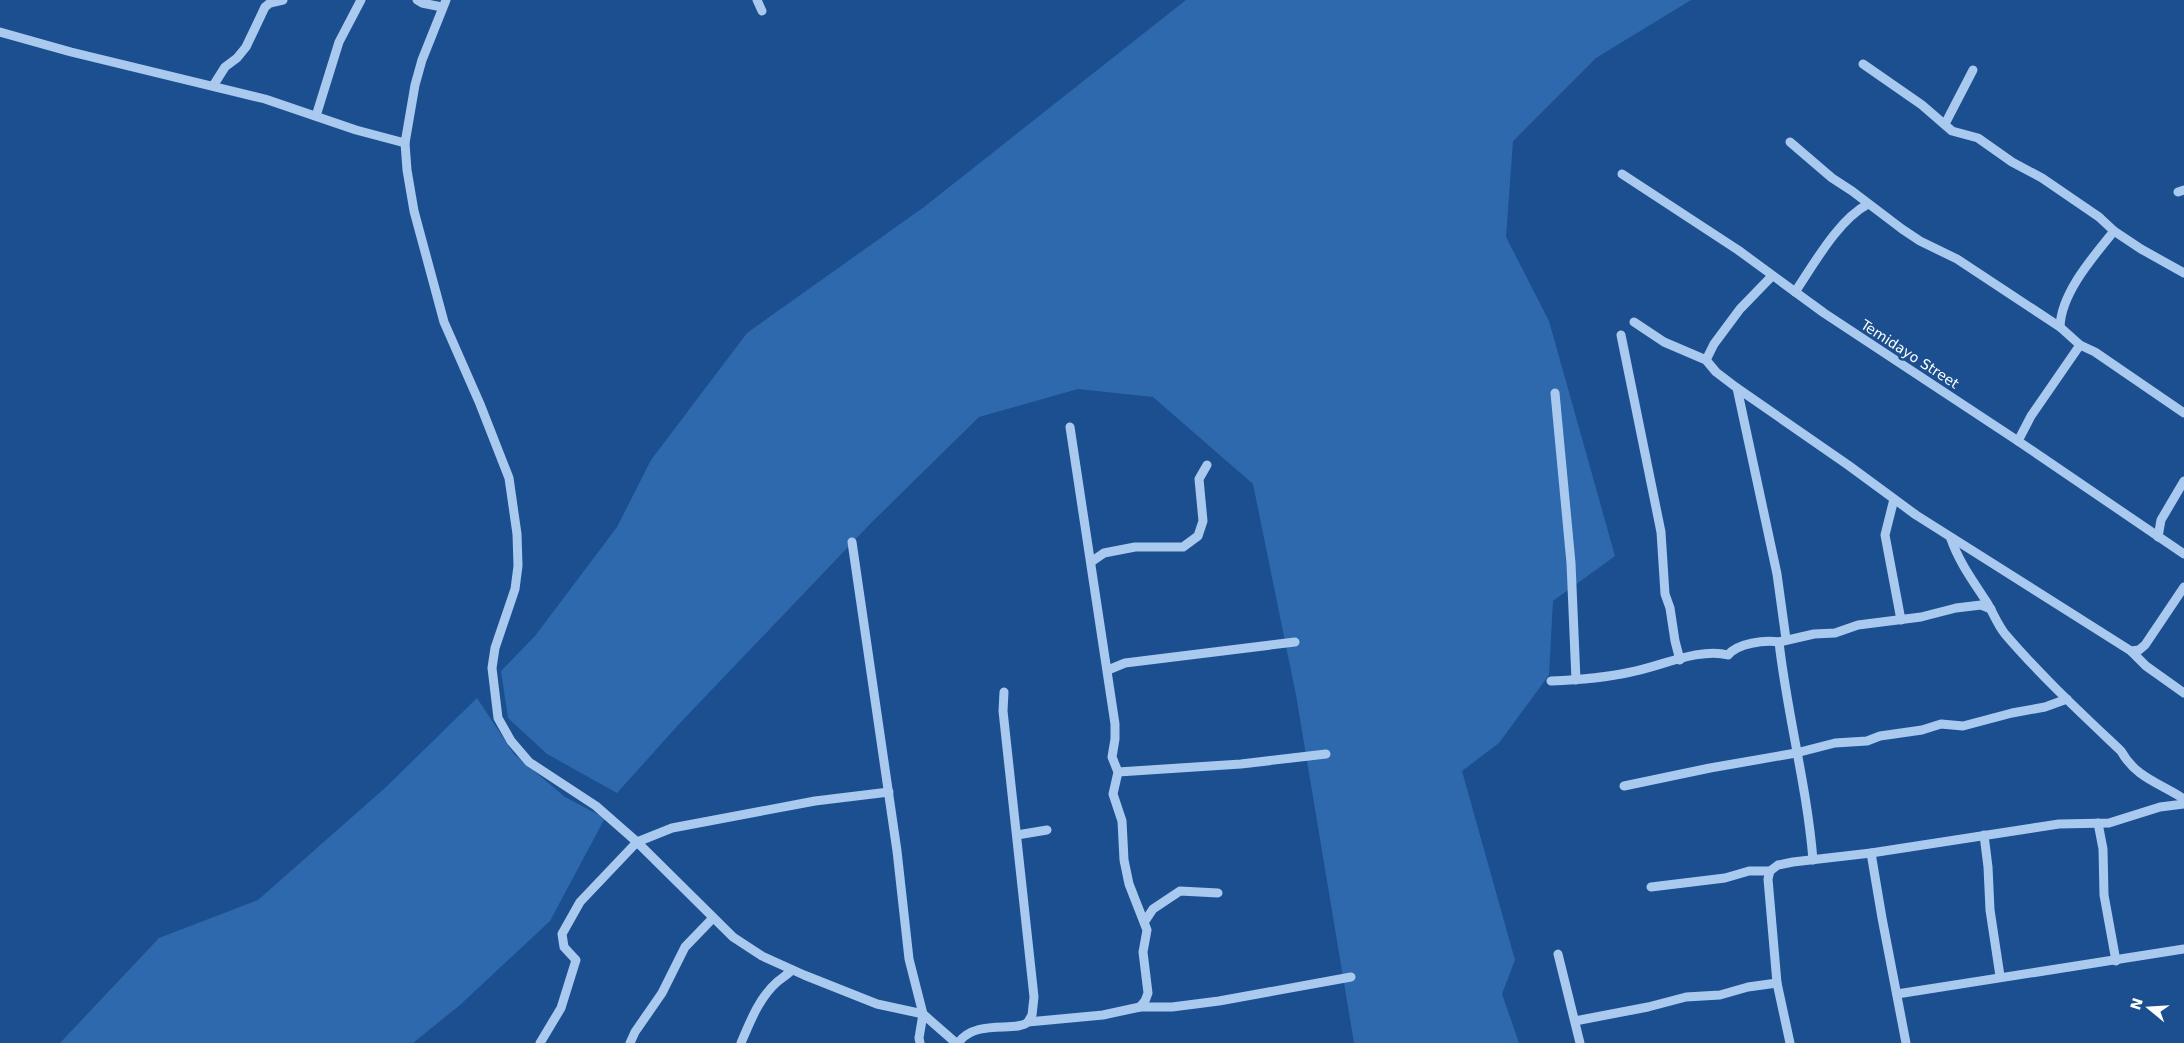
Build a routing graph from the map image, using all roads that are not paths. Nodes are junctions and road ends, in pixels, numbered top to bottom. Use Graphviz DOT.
graph roads {
  1 [pos="283,0"];
  2 [pos="361,0"];
  3 [pos="417,0"];
  4 [pos="756,0"];
  5 [pos="444,4"];
  6 [pos="762,11"];
  7 [pos="0,32"];
  8 [pos="1863,64"];
  9 [pos="1973,70"];
  10 [pos="212,86"];
  11 [pos="316,116"];
  12 [pos="1945,124"];
  13 [pos="1790,142"];
  14 [pos="406,144"];
  15 [pos="1622,174"];
  16 [pos="1868,204"];
  17 [pos="2114,231"];
  18 [pos="2184,274"];
  19 [pos="1772,276"];
  20 [pos="1794,292"];
  21 [pos="1634,322"];
  22 [pos="2060,327"];
  23 [pos="1621,335"];
  24 [pos="2080,345"];
  25 [pos="1706,360"];
  26 [pos="1737,388"];
  27 [pos="1555,393"];
  28 [pos="2182,410"];
  29 [pos="1070,427"];
  30 [pos="2018,441"];
  31 [pos="1207,465"];
  32 [pos="2184,481"];
  33 [pos="1894,499"];
  34 [pos="2158,537"];
  35 [pos="1951,539"];
  36 [pos="852,542"];
  37 [pos="2184,554"];
  38 [pos="1091,562"];
  39 [pos="2184,587"];
  40 [pos="1991,608"];
  41 [pos="1901,620"];
  42 [pos="1782,641"];
  43 [pos="1295,642"];
  44 [pos="2131,651"];
  45 [pos="1680,660"];
  46 [pos="1108,670"];
  47 [pos="1576,680"];
  48 [pos="1550,681"];
  49 [pos="1004,692"];
  50 [pos="2184,693"];
  51 [pos="2067,699"];
  52 [pos="1796,753"];
  53 [pos="1326,754"];
  54 [pos="1118,772"];
  55 [pos="1624,786"];
  56 [pos="889,792"];
  57 [pos="2184,799"];
  58 [pos="2184,804"];
  59 [pos="2098,822"];
  60 [pos="1047,830"];
  61 [pos="1017,835"];
  62 [pos="1984,836"];
  63 [pos="637,842"];
  64 [pos="1871,853"];
  65 [pos="1813,860"];
  66 [pos="1770,871"];
  67 [pos="1651,887"];
  68 [pos="1218,893"];
  69 [pos="712,918"];
  70 [pos="1145,921"];
  71 [pos="2184,949"];
  72 [pos="1558,954"];
  73 [pos="2116,961"];
  74 [pos="792,970"];
  75 [pos="2000,976"];
  76 [pos="1351,977"];
  77 [pos="1777,983"];
  78 [pos="1897,994"];
  79 [pos="1140,1007"];
  80 [pos="923,1014"];
  81 [pos="1576,1021"];
  82 [pos="1028,1022"];
  83 [pos="540,1043"];
  84 [pos="630,1043"];
  85 [pos="741,1043"];
  86 [pos="920,1043"];
  87 [pos="957,1043"];
  88 [pos="1580,1043"];
  89 [pos="1790,1043"];
  90 [pos="1906,1043"];
  1 -- 10 [label="street"];
  2 -- 11 [label="street"];
  3 -- 5 [label="street"];
  4 -- 6 [label="street"];
  5 -- 14 [label="street"];
  7 -- 10 [label="street"];
  8 -- 12 [label="street"];
  9 -- 12 [label="street"];
  10 -- 11 [label="street"];
  11 -- 14 [label="street"];
  12 -- 17 [label="street"];
  13 -- 16 [label="street"];
  14 -- 63 [label="street"];
  15 -- 19 [label="street, Temidayo Street"];
  16 -- 20 [label="street"];
  16 -- 22 [label="street"];
  17 -- 18 [label="street"];
  17 -- 22 [label="street"];
  19 -- 20 [label="street, Temidayo Street"];
  19 -- 25 [label="street"];
  20 -- 30 [label="street, Temidayo Street"];
  21 -- 25 [label="street"];
  22 -- 24 [label="street"];
  23 -- 45 [label="street"];
  24 -- 28 [label="street"];
  24 -- 30 [label="street"];
  25 -- 26 [label="street"];
  26 -- 33 [label="street"];
  26 -- 42 [label="street"];
  27 -- 47 [label="street"];
  29 -- 38 [label="street"];
  30 -- 34 [label="street, Temidayo Street"];
  31 -- 38 [label="street"];
  32 -- 34 [label="street"];
  33 -- 35 [label="street"];
  33 -- 41 [label="street"];
  34 -- 37 [label="street, Temidayo Street"];
  35 -- 40 [label="street"];
  35 -- 44 [label="street"];
  36 -- 56 [label="street"];
  38 -- 46 [label="street"];
  39 -- 44 [label="street"];
  40 -- 41 [label="street"];
  40 -- 51 [label="street"];
  41 -- 42 [label="street"];
  42 -- 45 [label="street"];
  42 -- 52 [label="street"];
  43 -- 46 [label="street"];
  44 -- 50 [label="street"];
  45 -- 47 [label="street"];
  46 -- 54 [label="street"];
  47 -- 48 [label="street"];
  49 -- 61 [label="street"];
  51 -- 52 [label="street"];
  51 -- 57 [label="street"];
  52 -- 55 [label="street"];
  52 -- 65 [label="street"];
  53 -- 54 [label="street"];
  54 -- 70 [label="street"];
  56 -- 63 [label="street"];
  56 -- 80 [label="street"];
  58 -- 59 [label="street"];
  59 -- 62 [label="street"];
  59 -- 73 [label="street"];
  60 -- 61 [label="street"];
  61 -- 82 [label="street"];
  62 -- 64 [label="street"];
  62 -- 75 [label="street"];
  63 -- 69 [label="street"];
  63 -- 83 [label="street"];
  64 -- 65 [label="street"];
  64 -- 78 [label="street"];
  65 -- 66 [label="street"];
  66 -- 67 [label="street"];
  66 -- 77 [label="street"];
  68 -- 70 [label="street"];
  69 -- 74 [label="street"];
  69 -- 84 [label="street"];
  70 -- 79 [label="street"];
  71 -- 73 [label="street"];
  72 -- 81 [label="street"];
  73 -- 75 [label="street"];
  74 -- 80 [label="street"];
  74 -- 85 [label="street"];
  75 -- 78 [label="street"];
  76 -- 79 [label="street"];
  77 -- 81 [label="street"];
  77 -- 89 [label="street"];
  78 -- 90 [label="street"];
  79 -- 82 [label="street"];
  80 -- 86 [label="street"];
  80 -- 87 [label="street"];
  81 -- 88 [label="street"];
  82 -- 87 [label="street"];
}
